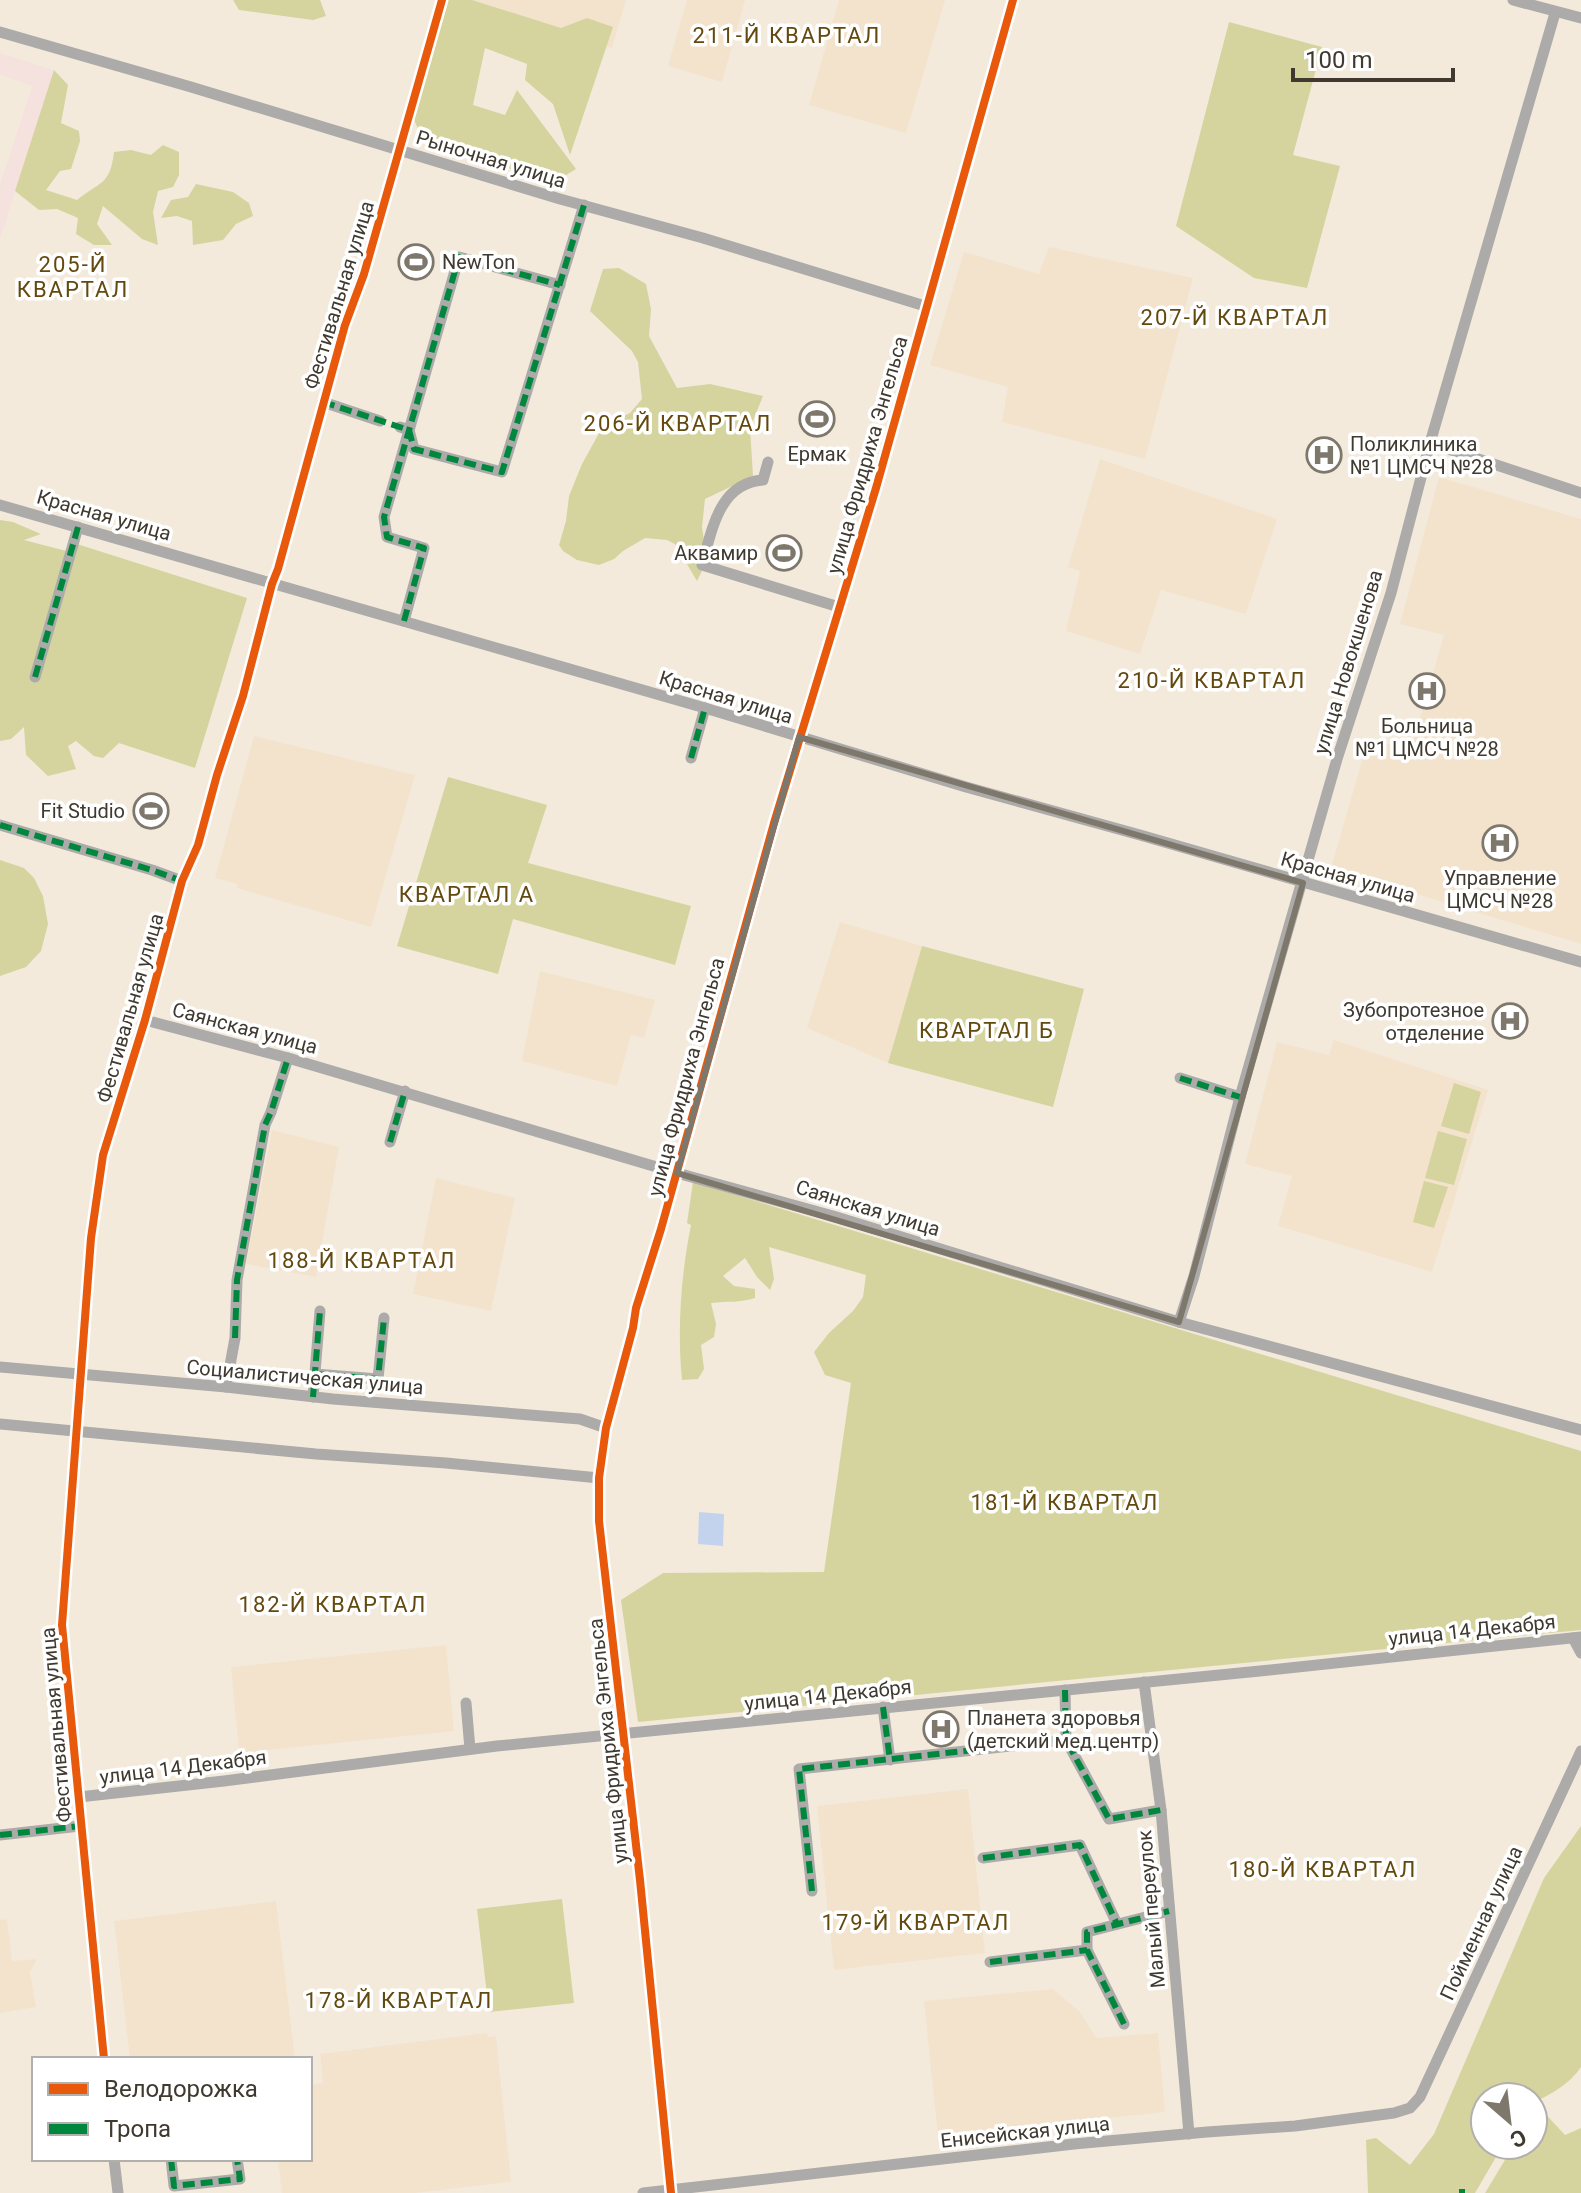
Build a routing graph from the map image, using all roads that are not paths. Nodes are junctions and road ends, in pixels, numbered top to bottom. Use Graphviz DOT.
graph roads {
  1 [pos="442,0"];
  2 [pos="1013,0"];
  3 [pos="1513,0"];
  4 [pos="1555,13"];
  5 [pos="1581,18"];
  6 [pos="0,32"];
  7 [pos="399,149"];
  8 [pos="584,205"];
  9 [pos="560,285"];
  10 [pos="925,306"];
  11 [pos="323,402"];
  12 [pos="380,421"];
  13 [pos="405,429"];
  14 [pos="1430,443"];
  15 [pos="768,462"];
  16 [pos="1581,493"];
  17 [pos="0,505"];
  18 [pos="78,527"];
  19 [pos="272,584"];
  20 [pos="839,607"];
  21 [pos="404,621"];
  22 [pos="35,677"];
  23 [pos="705,708"];
  24 [pos="799,737"];
  25 [pos="691,758"];
  26 [pos="0,825"];
  27 [pos="182,881"];
  28 [pos="1303,883"];
  29 [pos="1581,962"];
  30 [pos="145,1020"];
  31 [pos="288,1058"];
  32 [pos="1180,1078"];
  33 [pos="405,1091"];
  34 [pos="1240,1097"];
  35 [pos="390,1142"];
  36 [pos="677,1173"];
  37 [pos="320,1311"];
  38 [pos="384,1318"];
  39 [pos="1179,1322"];
  40 [pos="0,1367"];
  41 [pos="80,1374"];
  42 [pos="315,1374"];
  43 [pos="226,1387"];
  44 [pos="313,1397"];
  45 [pos="0,1424"];
  46 [pos="606,1428"];
  47 [pos="1581,1430"];
  48 [pos="75,1431"];
  49 [pos="599,1478"];
  50 [pos="1577,1637"];
  51 [pos="1581,1653"];
  52 [pos="1144,1682"];
  53 [pos="1065,1690"];
  54 [pos="466,1703"];
  55 [pos="883,1707"];
  56 [pos="622,1734"];
  57 [pos="1066,1740"];
  58 [pos="470,1749"];
  59 [pos="1581,1751"];
  60 [pos="890,1760"];
  61 [pos="79,1797"];
  62 [pos="1161,1810"];
  63 [pos="80,1826"];
  64 [pos="0,1835"];
  65 [pos="983,1858"];
  66 [pos="812,1891"];
  67 [pos="1169,1911"];
  68 [pos="1117,1924"];
  69 [pos="1087,1950"];
  70 [pos="990,1962"];
  71 [pos="1124,2024"];
  72 [pos="104,2057"];
  73 [pos="1410,2108"];
  74 [pos="1189,2134"];
  75 [pos="114,2161"];
  76 [pos="171,2161"];
  77 [pos="237,2161"];
  78 [pos="671,2192"];
  79 [pos="118,2193"];
  80 [pos="643,2193"];
  1 -- 7 [label="street, Фестивальная улица"];
  2 -- 10 [label="street, улица Фридриха Энгельса"];
  3 -- 4 [label="street"];
  4 -- 5 [label="street"];
  4 -- 14 [label="street, улица Новокшенова"];
  6 -- 7 [label="street, Рыночная улица"];
  7 -- 8 [label="street, Рыночная улица"];
  7 -- 11 [label="street, Фестивальная улица"];
  8 -- 9 [label="street"];
  8 -- 10 [label="street, Рыночная улица"];
  9 -- 13 [label="street"];
  9 -- 13 [label="street"];
  10 -- 20 [label="street, улица Фридриха Энгельса"];
  11 -- 12 [label="street"];
  11 -- 19 [label="street, Фестивальная улица"];
  13 -- 21 [label="street"];
  14 -- 16 [label="street"];
  14 -- 28 [label="street, улица Новокшенова"];
  15 -- 20 [label="street"];
  17 -- 18 [label="street, Красная улица"];
  18 -- 19 [label="street, Красная улица"];
  18 -- 22 [label="street"];
  19 -- 21 [label="street, Красная улица"];
  19 -- 27 [label="street, Фестивальная улица"];
  20 -- 24 [label="street, улица Фридриха Энгельса"];
  21 -- 23 [label="street, Красная улица"];
  23 -- 24 [label="street, Красная улица"];
  23 -- 25 [label="street"];
  24 -- 28 [label="street, Красная улица"];
  24 -- 36 [label="street, улица Фридриха Энгельса"];
  26 -- 27 [label="street"];
  27 -- 30 [label="street, Фестивальная улица"];
  28 -- 29 [label="street, Красная улица"];
  28 -- 34 [label="street, улица Новокшенова"];
  30 -- 31 [label="street, Саянская улица"];
  30 -- 41 [label="street, Фестивальная улица"];
  31 -- 33 [label="street, Саянская улица"];
  31 -- 43 [label="street"];
  32 -- 34 [label="street"];
  33 -- 35 [label="street"];
  33 -- 36 [label="street, Саянская улица"];
  34 -- 39 [label="street, улица Новокшенова"];
  36 -- 39 [label="street, Саянская улица"];
  36 -- 46 [label="street, улица Фридриха Энгельса"];
  37 -- 42 [label="street"];
  38 -- 42 [label="street"];
  39 -- 47 [label="street, Саянская улица"];
  40 -- 41 [label="street, Социалистическая улица"];
  41 -- 43 [label="street, Социалистическая улица"];
  41 -- 48 [label="street, Фестивальная улица"];
  42 -- 44 [label="street"];
  43 -- 44 [label="street, Социалистическая улица"];
  44 -- 46 [label="street, Социалистическая улица"];
  45 -- 48 [label="street"];
  46 -- 49 [label="street, улица Фридриха Энгельса"];
  48 -- 49 [label="street"];
  48 -- 61 [label="street, Фестивальная улица"];
  49 -- 56 [label="street, улица Фридриха Энгельса"];
  50 -- 51 [label="street"];
  50 -- 52 [label="street, улица 14 Декабря"];
  52 -- 53 [label="street, улица 14 Декабря"];
  52 -- 62 [label="street, Малый переулок"];
  53 -- 55 [label="street, улица 14 Декабря"];
  53 -- 57 [label="street"];
  54 -- 58 [label="street"];
  55 -- 56 [label="street, улица 14 Декабря"];
  55 -- 60 [label="street"];
  56 -- 58 [label="street, улица 14 Декабря"];
  56 -- 78 [label="street, улица Фридриха Энгельса"];
  57 -- 60 [label="street"];
  57 -- 62 [label="street"];
  58 -- 61 [label="street, улица 14 Декабря"];
  59 -- 73 [label="street, Пойменная улица"];
  60 -- 66 [label="street"];
  61 -- 63 [label="street, Фестивальная улица"];
  62 -- 67 [label="street, Малый переулок"];
  63 -- 64 [label="street"];
  63 -- 72 [label="street, Фестивальная улица"];
  65 -- 68 [label="street"];
  67 -- 68 [label="street"];
  67 -- 74 [label="street, Малый переулок"];
  68 -- 69 [label="street"];
  69 -- 70 [label="street"];
  69 -- 71 [label="street"];
  73 -- 74 [label="street, Енисейская улица"];
  74 -- 78 [label="street, Енисейская улица"];
  75 -- 79 [label="street"];
  76 -- 77 [label="street"];
  78 -- 80 [label="street, Енисейская улица"];
}
